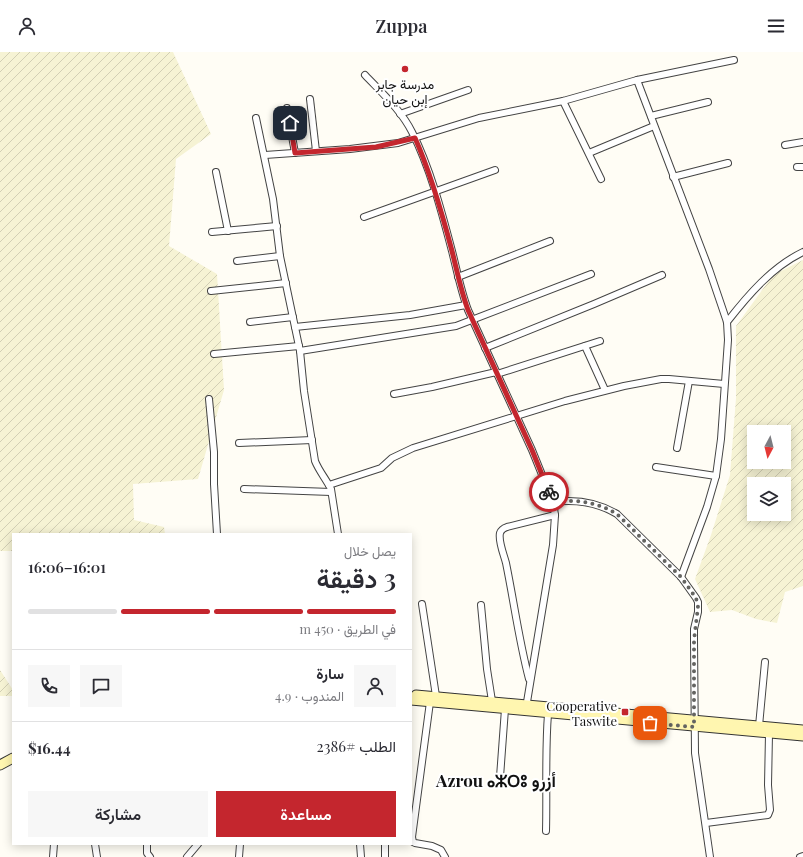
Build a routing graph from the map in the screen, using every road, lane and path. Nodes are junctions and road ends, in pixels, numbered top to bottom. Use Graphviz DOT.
graph roads {
  1 [pos="734,60"];
  2 [pos="365,75"];
  3 [pos="637,80"];
  4 [pos="468,90"];
  5 [pos="310,99"];
  6 [pos="564,101"];
  7 [pos="708,102"];
  8 [pos="287,108"];
  9 [pos="400,114"];
  10 [pos="651,116"];
  11 [pos="256,118"];
  12 [pos="654,126"];
  13 [pos="415,138"];
  14 [pos="803,142"];
  15 [pos="785,145"];
  16 [pos="316,151"];
  17 [pos="295,153"];
  18 [pos="589,153"];
  19 [pos="265,155"];
  20 [pos="728,163"];
  21 [pos="495,170"];
  22 [pos="216,172"];
  23 [pos="673,177"];
  24 [pos="601,179"];
  25 [pos="435,192"];
  26 [pos="364,217"];
  27 [pos="277,226"];
  28 [pos="228,231"];
  29 [pos="212,232"];
  30 [pos="550,241"];
  31 [pos="803,252"];
  32 [pos="280,256"];
  33 [pos="237,261"];
  34 [pos="592,274"];
  35 [pos="662,275"];
  36 [pos="458,277"];
  37 [pos="286,283"];
  38 [pos="211,292"];
  39 [pos="466,305"];
  40 [pos="293,317"];
  41 [pos="472,320"];
  42 [pos="250,322"];
  43 [pos="727,322"];
  44 [pos="295,327"];
  45 [pos="600,341"];
  46 [pos="585,346"];
  47 [pos="299,348"];
  48 [pos="485,348"];
  49 [pos="214,354"];
  50 [pos="497,373"];
  51 [pos="689,381"];
  52 [pos="724,384"];
  53 [pos="605,390"];
  54 [pos="394,394"];
  55 [pos="210,399"];
  56 [pos="516,416"];
  57 [pos="312,440"];
  58 [pos="239,443"];
  59 [pos="677,448"];
  60 [pos="656,468"];
  61 [pos="716,476"];
  62 [pos="329,485"];
  63 [pos="244,489"];
  64 [pos="331,492"];
  65 [pos="553,502"];
  66 [pos="555,515"];
  67 [pos="217,533"];
  68 [pos="338,533"];
  69 [pos="681,577"];
  70 [pos="422,604"];
  71 [pos="482,605"];
  72 [pos="765,662"];
  73 [pos="530,682"];
  74 [pos="412,694"];
  75 [pos="433,699"];
  76 [pos="412,700"];
  77 [pos="492,701"];
  78 [pos="526,708"];
  79 [pos="506,709"];
  80 [pos="548,714"];
  81 [pos="694,723"];
  82 [pos="759,726"];
  83 [pos="803,730"];
  84 [pos="769,734"];
  85 [pos="803,736"];
  86 [pos="12,752"];
  87 [pos="0,758"];
  88 [pos="12,759"];
  89 [pos="0,765"];
  90 [pos="500,777"];
  91 [pos="706,823"];
  92 [pos="546,831"];
  93 [pos="54,845"];
  94 [pos="95,845"];
  95 [pos="147,845"];
  96 [pos="197,845"];
  97 [pos="240,845"];
  98 [pos="360,845"];
  99 [pos="385,845"];
  100 [pos="803,856"];
  101 [pos="53,857"];
  102 [pos="97,857"];
  103 [pos="150,857"];
  104 [pos="187,857"];
  105 [pos="239,857"];
  106 [pos="361,857"];
  107 [pos="385,857"];
  108 [pos="444,857"];
  109 [pos="710,857"];
  110 [pos="800,857"];
  1 -- 3 [label="street"];
  2 -- 9 [label="street"];
  3 -- 6 [label="street"];
  3 -- 10 [label="street"];
  4 -- 9 [label="street"];
  5 -- 16 [label="street"];
  6 -- 13 [label="street"];
  6 -- 18 [label="street"];
  7 -- 10 [label="street"];
  8 -- 17 [label="street"];
  9 -- 13 [label="street"];
  10 -- 12 [label="street"];
  11 -- 19 [label="street"];
  12 -- 18 [label="street"];
  12 -- 23 [label="street"];
  13 -- 16 [label="street"];
  13 -- 25 [label="street"];
  14 -- 15 [label="street"];
  16 -- 17 [label="street"];
  17 -- 19 [label="street"];
  18 -- 24 [label="street"];
  19 -- 27 [label="street"];
  20 -- 23 [label="street"];
  21 -- 25 [label="street"];
  22 -- 28 [label="street"];
  23 -- 43 [label="street"];
  25 -- 26 [label="street"];
  25 -- 36 [label="street"];
  27 -- 28 [label="street"];
  27 -- 32 [label="street"];
  28 -- 29 [label="street"];
  30 -- 36 [label="street"];
  31 -- 43 [label="street"];
  32 -- 33 [label="street"];
  32 -- 37 [label="street"];
  34 -- 41 [label="street"];
  35 -- 48 [label="street"];
  36 -- 39 [label="street"];
  37 -- 38 [label="street"];
  37 -- 40 [label="street"];
  39 -- 41 [label="street"];
  39 -- 44 [label="street"];
  40 -- 42 [label="street"];
  40 -- 44 [label="street"];
  41 -- 47 [label="street"];
  41 -- 48 [label="street"];
  43 -- 52 [label="street"];
  44 -- 47 [label="street"];
  45 -- 46 [label="street"];
  46 -- 50 [label="street"];
  46 -- 53 [label="street"];
  47 -- 49 [label="street"];
  47 -- 57 [label="street"];
  48 -- 50 [label="street"];
  50 -- 54 [label="street"];
  50 -- 56 [label="street"];
  51 -- 52 [label="street"];
  51 -- 53 [label="street"];
  51 -- 59 [label="street"];
  52 -- 61 [label="street"];
  53 -- 56 [label="street"];
  55 -- 67 [label="street"];
  56 -- 62 [label="street"];
  56 -- 65 [label="street"];
  57 -- 58 [label="street"];
  57 -- 62 [label="street"];
  60 -- 61 [label="street"];
  61 -- 69 [label="street"];
  62 -- 64 [label="street"];
  63 -- 64 [label="street"];
  64 -- 68 [label="street"];
  65 -- 66 [label="street"];
  65 -- 69 [label="street"];
  66 -- 73 [label="street"];
  66 -- 73 [label="street"];
  69 -- 81 [label="street"];
  70 -- 75 [label="street"];
  71 -- 77 [label="street"];
  72 -- 82 [label="street"];
  73 -- 78 [label="street"];
  74 -- 75 [label="main road"];
  75 -- 76 [label="main road"];
  75 -- 77 [label="main road"];
  75 -- 79 [label="main road"];
  75 -- 108 [label="street"];
  77 -- 78 [label="main road"];
  78 -- 79 [label="main road"];
  78 -- 80 [label="main road"];
  78 -- 81 [label="main road"];
  79 -- 90 [label="street"];
  80 -- 81 [label="main road"];
  80 -- 92 [label="street"];
  81 -- 82 [label="main road"];
  81 -- 84 [label="main road"];
  81 -- 91 [label="street"];
  82 -- 83 [label="main road"];
  84 -- 85 [label="main road"];
  84 -- 91 [label="street"];
  86 -- 87 [label="main road"];
  88 -- 89 [label="main road"];
  91 -- 109 [label="street"];
  93 -- 101 [label="street"];
  94 -- 102 [label="street"];
  95 -- 103 [label="street"];
  96 -- 104 [label="street"];
  97 -- 105 [label="street"];
  98 -- 106 [label="street"];
  99 -- 107 [label="street"];
  100 -- 110 [label="street"];
}
